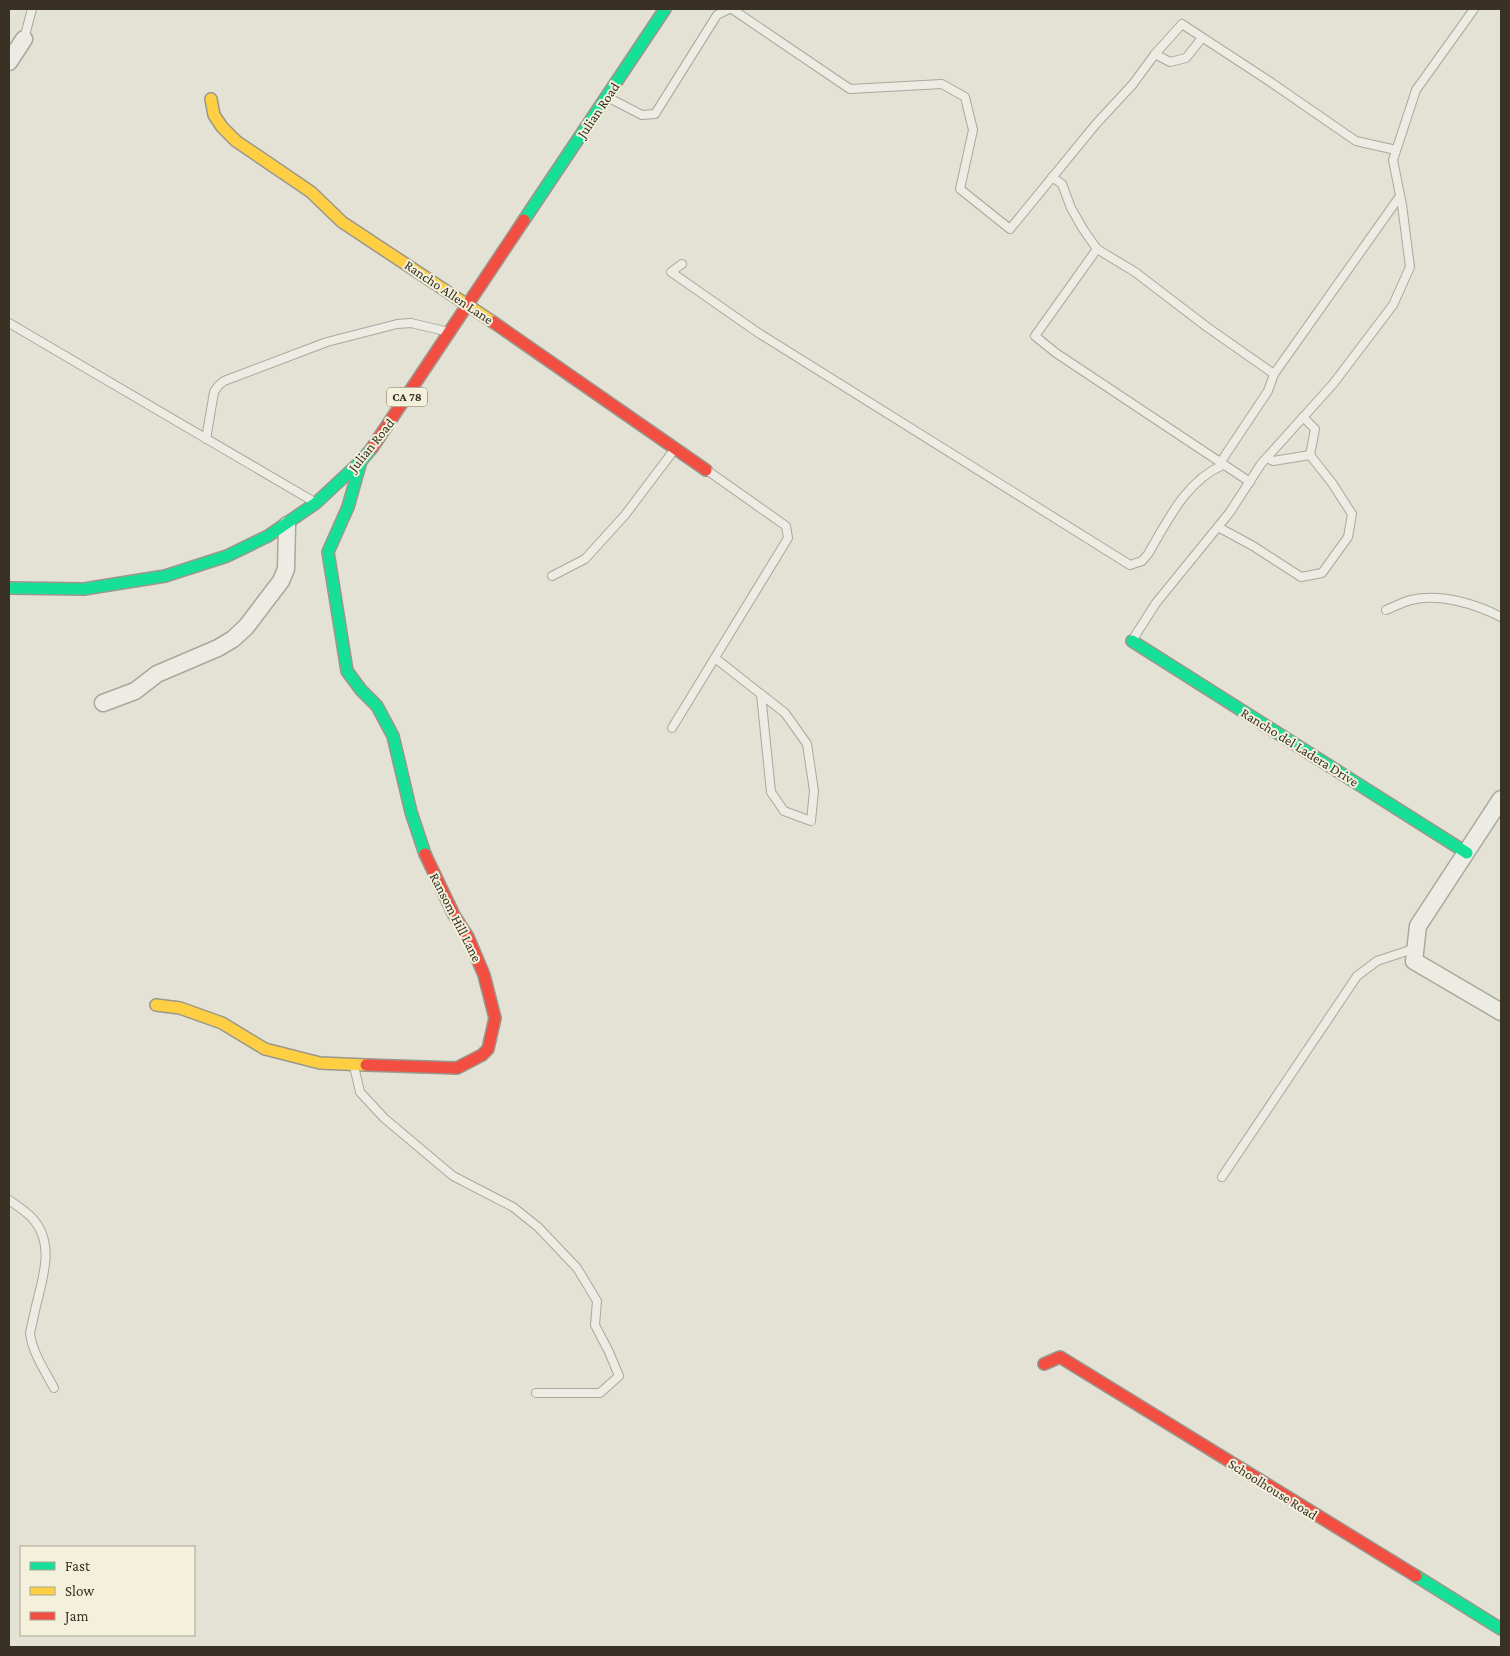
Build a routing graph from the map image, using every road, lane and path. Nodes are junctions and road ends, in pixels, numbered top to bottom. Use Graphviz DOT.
graph roads {
  1 [pos="32,9"];
  2 [pos="665,9"];
  3 [pos="730,9"];
  4 [pos="1474,9"];
  5 [pos="1202,38"];
  6 [pos="24,39"];
  7 [pos="1155,54"];
  8 [pos="9,62"];
  9 [pos="607,97"];
  10 [pos="211,99"];
  11 [pos="1396,150"];
  12 [pos="1052,176"];
  13 [pos="1400,196"];
  14 [pos="1097,249"];
  15 [pos="682,264"];
  16 [pos="468,304"];
  17 [pos="9,323"];
  18 [pos="450,332"];
  19 [pos="1274,374"];
  20 [pos="1303,417"];
  21 [pos="206,439"];
  22 [pos="676,449"];
  23 [pos="1310,455"];
  24 [pos="1267,458"];
  25 [pos="361,461"];
  26 [pos="1222,464"];
  27 [pos="706,470"];
  28 [pos="1250,482"];
  29 [pos="316,503"];
  30 [pos="287,525"];
  31 [pos="1218,527"];
  32 [pos="552,576"];
  33 [pos="9,588"];
  34 [pos="1386,610"];
  35 [pos="1501,617"];
  36 [pos="1132,641"];
  37 [pos="715,658"];
  38 [pos="761,694"];
  39 [pos="103,704"];
  40 [pos="672,728"];
  41 [pos="1501,799"];
  42 [pos="1467,853"];
  43 [pos="1416,948"];
  44 [pos="156,1005"];
  45 [pos="1501,1012"];
  46 [pos="354,1064"];
  47 [pos="1222,1177"];
  48 [pos="9,1200"];
  49 [pos="1044,1364"];
  50 [pos="54,1388"];
  51 [pos="536,1393"];
  52 [pos="1501,1628"];
  1 -- 6 [label="lane"];
  2 -- 9 [label="street, Julian Road / CA 78"];
  3 -- 9 [label="lane"];
  3 -- 12 [label="lane"];
  4 -- 11 [label="lane"];
  5 -- 7 [label="lane"];
  5 -- 7 [label="lane"];
  5 -- 11 [label="lane"];
  6 -- 8 [label="street"];
  7 -- 12 [label="lane"];
  9 -- 16 [label="street, Julian Road / CA 78"];
  10 -- 16 [label="street, Rancho Allen Lane"];
  11 -- 13 [label="lane"];
  12 -- 14 [label="lane"];
  13 -- 19 [label="lane"];
  13 -- 20 [label="lane"];
  14 -- 19 [label="lane"];
  14 -- 26 [label="lane"];
  15 -- 26 [label="lane"];
  16 -- 18 [label="street, Julian Road / CA 78"];
  16 -- 22 [label="street, Rancho Allen Lane"];
  17 -- 21 [label="lane"];
  18 -- 21 [label="lane"];
  18 -- 25 [label="street, Julian Road / CA 78"];
  19 -- 26 [label="lane"];
  20 -- 23 [label="lane"];
  20 -- 24 [label="lane"];
  21 -- 29 [label="lane"];
  22 -- 27 [label="street, Rancho Allen Lane"];
  22 -- 32 [label="lane"];
  23 -- 24 [label="lane"];
  23 -- 31 [label="lane"];
  24 -- 28 [label="lane"];
  25 -- 29 [label="street, Julian Road / CA 78"];
  25 -- 46 [label="street, Ransom Hill Lane"];
  26 -- 28 [label="lane"];
  27 -- 37 [label="lane"];
  28 -- 31 [label="lane"];
  29 -- 30 [label="street, Julian Road / CA 78"];
  30 -- 33 [label="street, Julian Road / CA 78"];
  30 -- 39 [label="street"];
  31 -- 36 [label="lane"];
  34 -- 35 [label="lane"];
  36 -- 42 [label="street, Rancho del Ladera Drive"];
  37 -- 38 [label="lane"];
  37 -- 40 [label="lane"];
  38 -- 38 [label="lane"];
  41 -- 42 [label="street"];
  42 -- 43 [label="street"];
  43 -- 45 [label="street"];
  43 -- 47 [label="lane"];
  44 -- 46 [label="street, Ransom Hill Lane"];
  46 -- 51 [label="lane"];
  48 -- 50 [label="lane"];
  49 -- 52 [label="street, Schoolhouse Road"];
}
